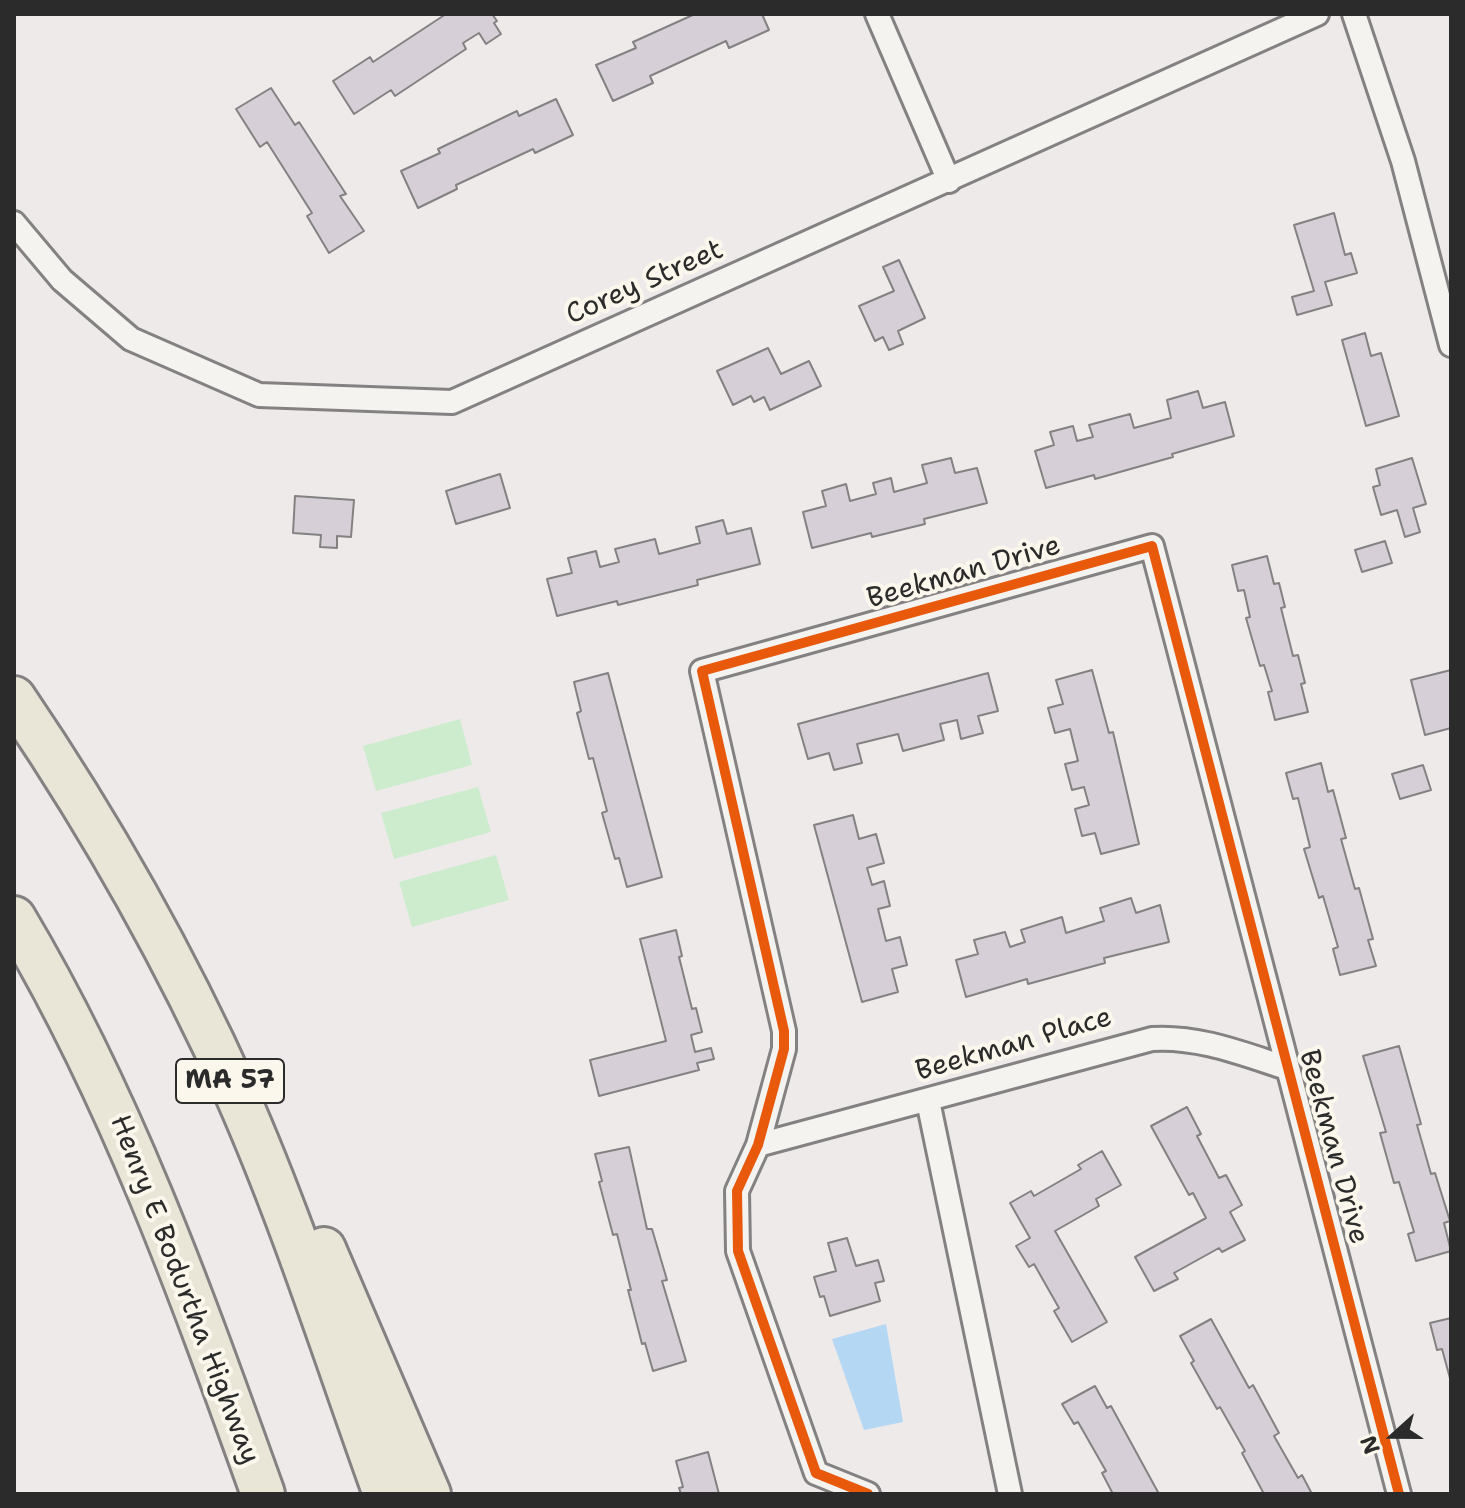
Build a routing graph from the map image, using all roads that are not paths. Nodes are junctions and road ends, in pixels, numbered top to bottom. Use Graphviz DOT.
graph roads {
  1 [pos="877,14"];
  2 [pos="1317,14"];
  3 [pos="1354,14"];
  4 [pos="949,181"];
  5 [pos="14,223"];
  6 [pos="1451,345"];
  7 [pos="14,698"];
  8 [pos="14,918"];
  9 [pos="194,1004"];
  10 [pos="1287,1068"];
  11 [pos="928,1101"];
  12 [pos="758,1145"];
  13 [pos="257,1481"];
  14 [pos="385,1494"];
  15 [pos="429,1494"];
  16 [pos="868,1494"];
  17 [pos="1010,1494"];
  18 [pos="1399,1494"];
  1 -- 4 [label="street"];
  2 -- 4 [label="street, Corey Street"];
  3 -- 6 [label="street"];
  4 -- 5 [label="street, Corey Street"];
  7 -- 9 [label="highway, MA 57"];
  8 -- 13 [label="highway, Henry E Bodurtha Highway"];
  9 -- 14 [label="highway, MA 57"];
  9 -- 15 [label="highway"];
  10 -- 11 [label="street, Beekman Place"];
  10 -- 12 [label="street, Beekman Drive"];
  10 -- 18 [label="street, Beekman Drive"];
  11 -- 12 [label="street, Beekman Place"];
  11 -- 17 [label="street"];
  12 -- 16 [label="street, Beekman Drive"];
}
